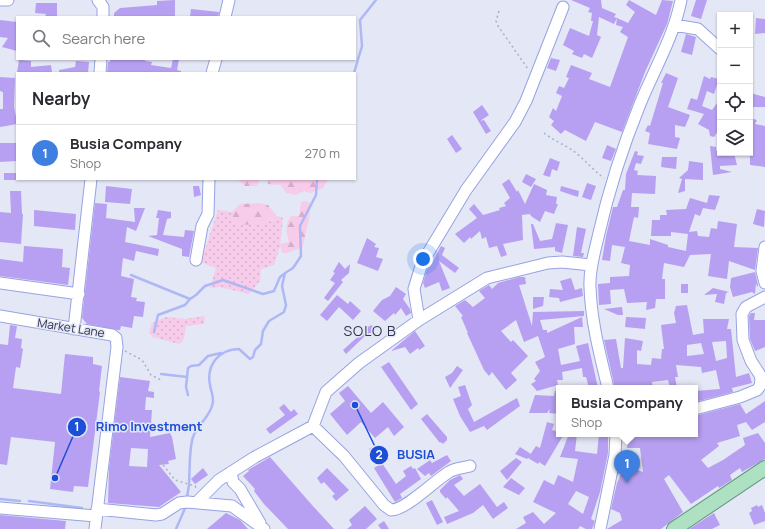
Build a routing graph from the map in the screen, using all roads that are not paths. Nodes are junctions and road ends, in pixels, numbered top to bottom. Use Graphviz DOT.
graph roads {
  1 [pos="0,0"];
  2 [pos="8,0"];
  3 [pos="229,0"];
  4 [pos="681,0"];
  5 [pos="103,1"];
  6 [pos="563,7"];
  7 [pos="103,16"];
  8 [pos="225,16"];
  9 [pos="674,25"];
  10 [pos="719,48"];
  11 [pos="101,60"];
  12 [pos="216,60"];
  13 [pos="100,72"];
  14 [pos="212,72"];
  15 [pos="91,180"];
  16 [pos="209,180"];
  17 [pos="765,247"];
  18 [pos="196,260"];
  19 [pos="591,265"];
  20 [pos="0,283"];
  21 [pos="765,283"];
  22 [pos="79,294"];
  23 [pos="765,297"];
  24 [pos="0,316"];
  25 [pos="420,320"];
  26 [pos="74,329"];
  27 [pos="607,385"];
  28 [pos="698,408"];
  29 [pos="313,426"];
  30 [pos="616,437"];
  31 [pos="470,466"];
  32 [pos="765,468"];
  33 [pos="231,472"];
  34 [pos="200,498"];
  35 [pos="0,508"];
  36 [pos="97,513"];
  37 [pos="263,527"];
  38 [pos="95,529"];
  39 [pos="600,529"];
  40 [pos="674,529"];
  1 -- 2 [label="street"];
  3 -- 8 [label="street"];
  4 -- 9 [label="street"];
  5 -- 7 [label="street"];
  6 -- 25 [label="street"];
  9 -- 10 [label="street"];
  9 -- 19 [label="street"];
  11 -- 13 [label="street"];
  12 -- 14 [label="street"];
  15 -- 22 [label="street"];
  16 -- 18 [label="street"];
  17 -- 21 [label="street"];
  19 -- 25 [label="street"];
  19 -- 27 [label="street"];
  20 -- 22 [label="street"];
  22 -- 26 [label="street"];
  23 -- 28 [label="street"];
  24 -- 26 [label="street, Market Lane"];
  25 -- 29 [label="street"];
  26 -- 36 [label="street, Market Lane"];
  29 -- 31 [label="street"];
  29 -- 33 [label="street"];
  30 -- 39 [label="street"];
  32 -- 40 [label="main road"];
  33 -- 34 [label="street"];
  33 -- 37 [label="street"];
  34 -- 36 [label="street"];
  34 -- 37 [label="street"];
  35 -- 36 [label="street"];
  36 -- 38 [label="street, Market Lane"];
}
